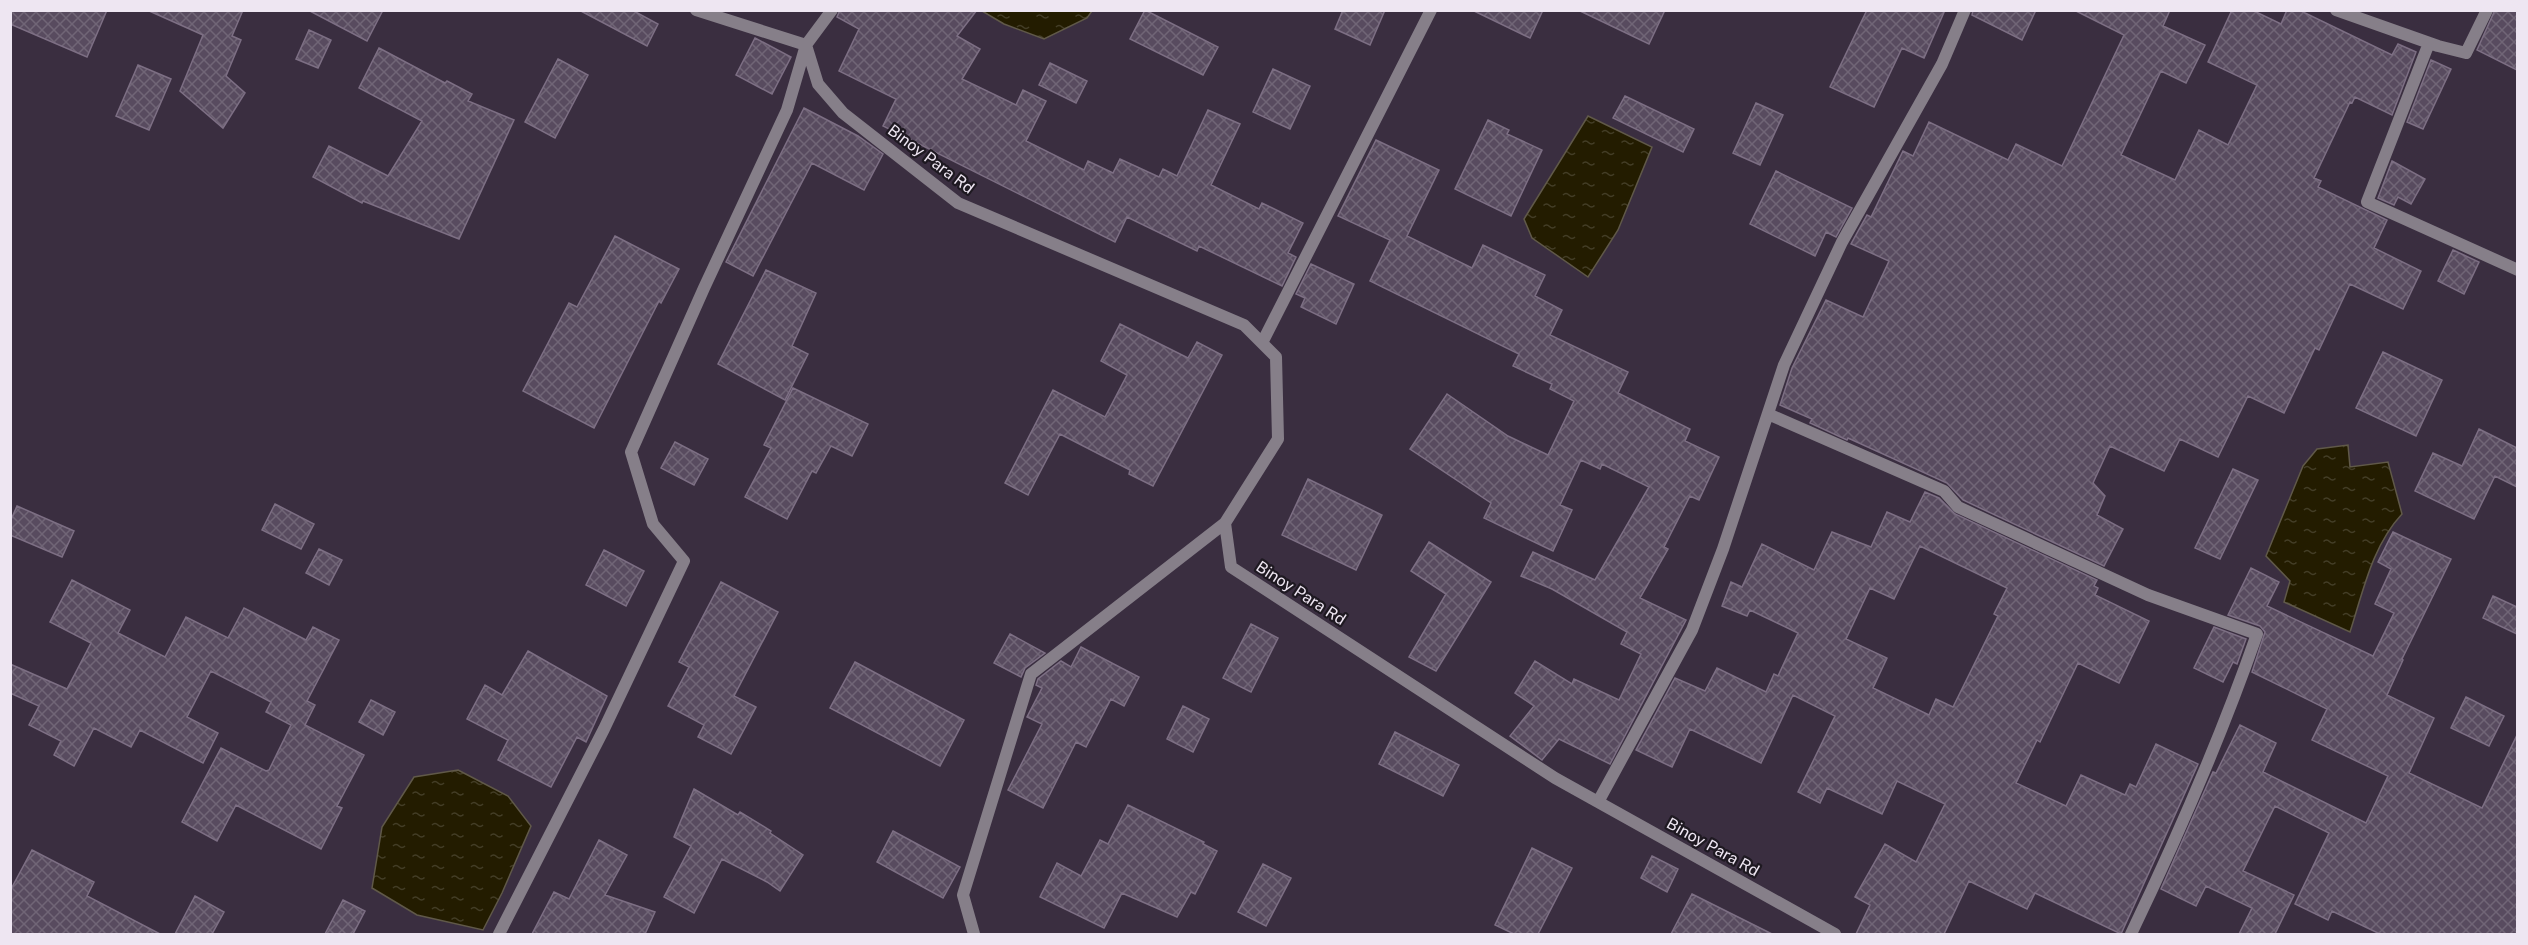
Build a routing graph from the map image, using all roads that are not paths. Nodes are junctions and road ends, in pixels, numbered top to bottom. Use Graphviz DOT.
graph roads {
  1 [pos="696,10"];
  2 [pos="832,10"];
  3 [pos="1431,10"];
  4 [pos="1965,10"];
  5 [pos="2336,10"];
  6 [pos="2487,10"];
  7 [pos="2429,43"];
  8 [pos="806,45"];
  9 [pos="2517,270"];
  10 [pos="1262,343"];
  11 [pos="1768,414"];
  12 [pos="1225,522"];
  13 [pos="1598,802"];
  14 [pos="499,934"];
  15 [pos="974,934"];
  16 [pos="1835,934"];
  17 [pos="2131,934"];
  1 -- 8 [label="street"];
  2 -- 8 [label="street"];
  3 -- 10 [label="street"];
  4 -- 11 [label="street"];
  5 -- 7 [label="street"];
  6 -- 7 [label="street"];
  7 -- 9 [label="street"];
  8 -- 10 [label="street, Binoy Para Rd"];
  8 -- 14 [label="street"];
  10 -- 12 [label="street, Binoy Para Rd"];
  11 -- 13 [label="street"];
  11 -- 17 [label="street"];
  12 -- 13 [label="street, Binoy Para Rd"];
  12 -- 15 [label="street"];
  13 -- 16 [label="street, Binoy Para Rd"];
}
